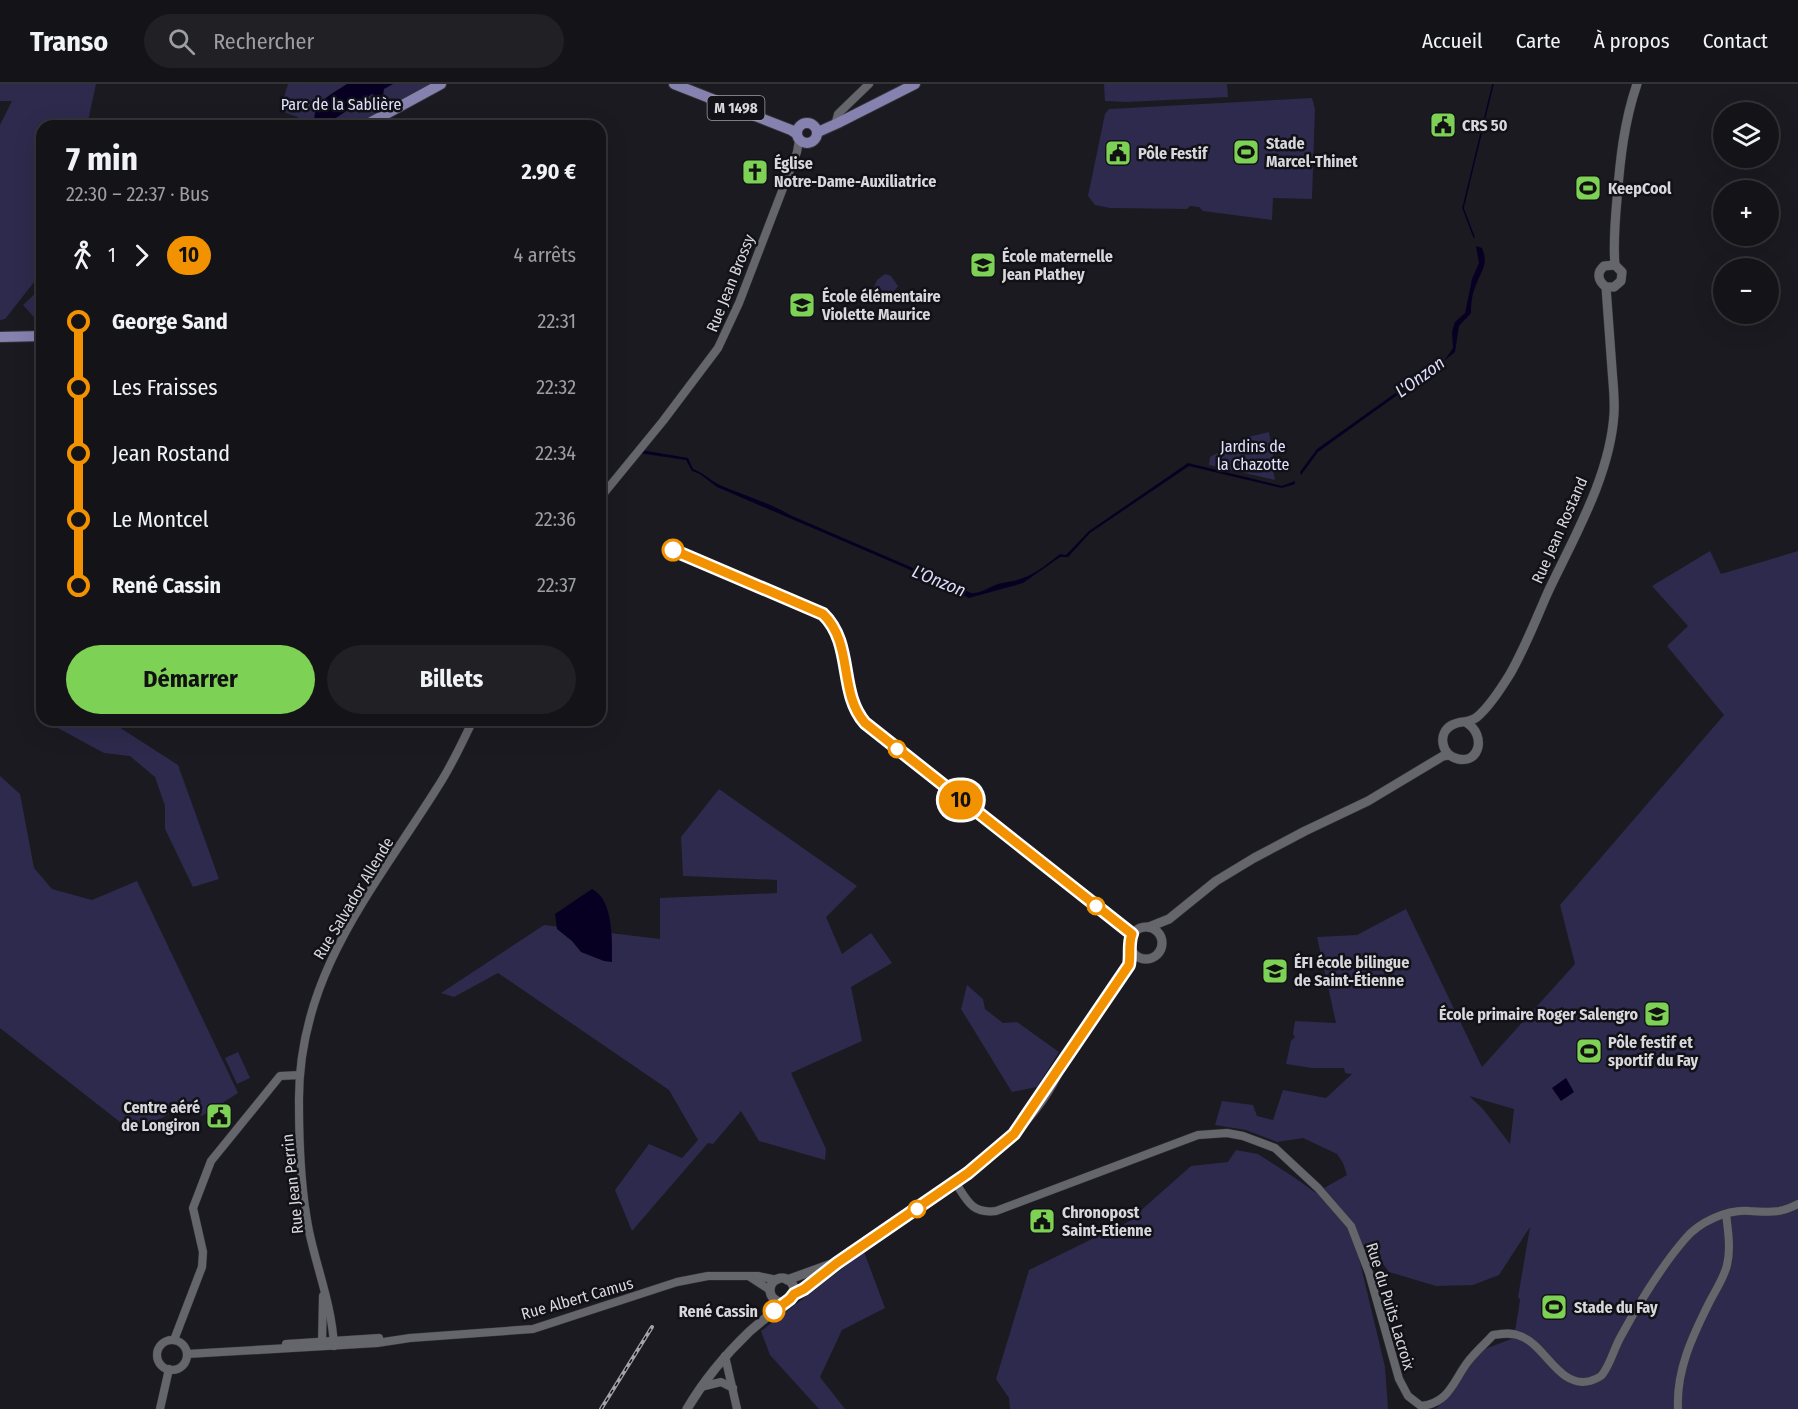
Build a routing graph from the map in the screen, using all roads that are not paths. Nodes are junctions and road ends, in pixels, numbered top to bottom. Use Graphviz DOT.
graph roads {
  1 [pos="441,84"];
  2 [pos="674,84"];
  3 [pos="869,84"];
  4 [pos="915,84"];
  5 [pos="1636,84"];
  6 [pos="375,120"];
  7 [pos="837,124"];
  8 [pos="818,132"];
  9 [pos="800,142"];
  10 [pos="1612,264"];
  11 [pos="1610,287"];
  12 [pos="36,336"];
  13 [pos="0,337"];
  14 [pos="606,491"];
  15 [pos="470,726"];
  16 [pos="1471,726"];
  17 [pos="1446,751"];
  18 [pos="1169,919"];
  19 [pos="1149,927"];
  20 [pos="1161,938"];
  21 [pos="1131,948"];
  22 [pos="1142,958"];
  23 [pos="1129,965"];
  24 [pos="300,1075"];
  25 [pos="955,1182"];
  26 [pos="1798,1204"];
  27 [pos="1726,1214"];
  28 [pos="837,1263"];
  29 [pos="749,1277"];
  30 [pos="782,1280"];
  31 [pos="324,1288"];
  32 [pos="772,1294"];
  33 [pos="794,1294"];
  34 [pos="784,1302"];
  35 [pos="771,1314"];
  36 [pos="174,1340"];
  37 [pos="322,1343"];
  38 [pos="334,1343"];
  39 [pos="187,1354"];
  40 [pos="725,1356"];
  41 [pos="168,1370"];
  42 [pos="701,1387"];
  43 [pos="733,1388"];
  44 [pos="160,1409"];
  45 [pos="687,1409"];
  46 [pos="737,1409"];
  47 [pos="1678,1409"];
  1 -- 6 [label="main road"];
  2 -- 9 [label="main road, M 1498"];
  3 -- 7 [label="street"];
  4 -- 7 [label="main road"];
  5 -- 10 [label="main road"];
  7 -- 8 [label="main road"];
  8 -- 9 [label="main road"];
  8 -- 9 [label="main road"];
  9 -- 14 [label="street, Rue Jean Brossy"];
  10 -- 11 [label="main road"];
  10 -- 11 [label="main road"];
  11 -- 16 [label="main road, Rue Jean Rostand"];
  12 -- 13 [label="main road"];
  15 -- 24 [label="street, Rue Salvador Allende"];
  16 -- 17 [label="main road"];
  16 -- 17 [label="main road"];
  17 -- 18 [label="main road"];
  18 -- 19 [label="main road"];
  18 -- 20 [label="main road"];
  19 -- 20 [label="main road"];
  19 -- 21 [label="main road"];
  20 -- 22 [label="main road"];
  21 -- 22 [label="main road"];
  21 -- 23 [label="main road"];
  22 -- 23 [label="main road"];
  23 -- 25 [label="main road"];
  24 -- 31 [label="street, Rue Jean Perrin"];
  24 -- 36 [label="street"];
  25 -- 27 [label="street, Rue du Puits Lacroix"];
  25 -- 28 [label="main road"];
  26 -- 27 [label="street, Rue du Puits Lacroix"];
  27 -- 47 [label="street"];
  28 -- 30 [label="main road"];
  28 -- 33 [label="main road"];
  29 -- 30 [label="street, Rue Albert Camus"];
  29 -- 32 [label="street"];
  29 -- 38 [label="street, Rue Albert Camus"];
  30 -- 32 [label="main road"];
  30 -- 33 [label="main road"];
  31 -- 37 [label="street, Rue Jean Perrin"];
  31 -- 38 [label="street, Rue Jean Perrin"];
  32 -- 34 [label="main road"];
  32 -- 35 [label="main road"];
  33 -- 34 [label="main road"];
  34 -- 35 [label="main road"];
  35 -- 40 [label="main road"];
  36 -- 39 [label="street"];
  36 -- 41 [label="street"];
  37 -- 38 [label="street, Rue Albert Camus"];
  37 -- 39 [label="street, Rue Albert Camus"];
  39 -- 41 [label="street"];
  40 -- 42 [label="main road"];
  40 -- 43 [label="street"];
  41 -- 44 [label="street"];
  42 -- 43 [label="street"];
  42 -- 45 [label="main road"];
  43 -- 46 [label="street"];
}
